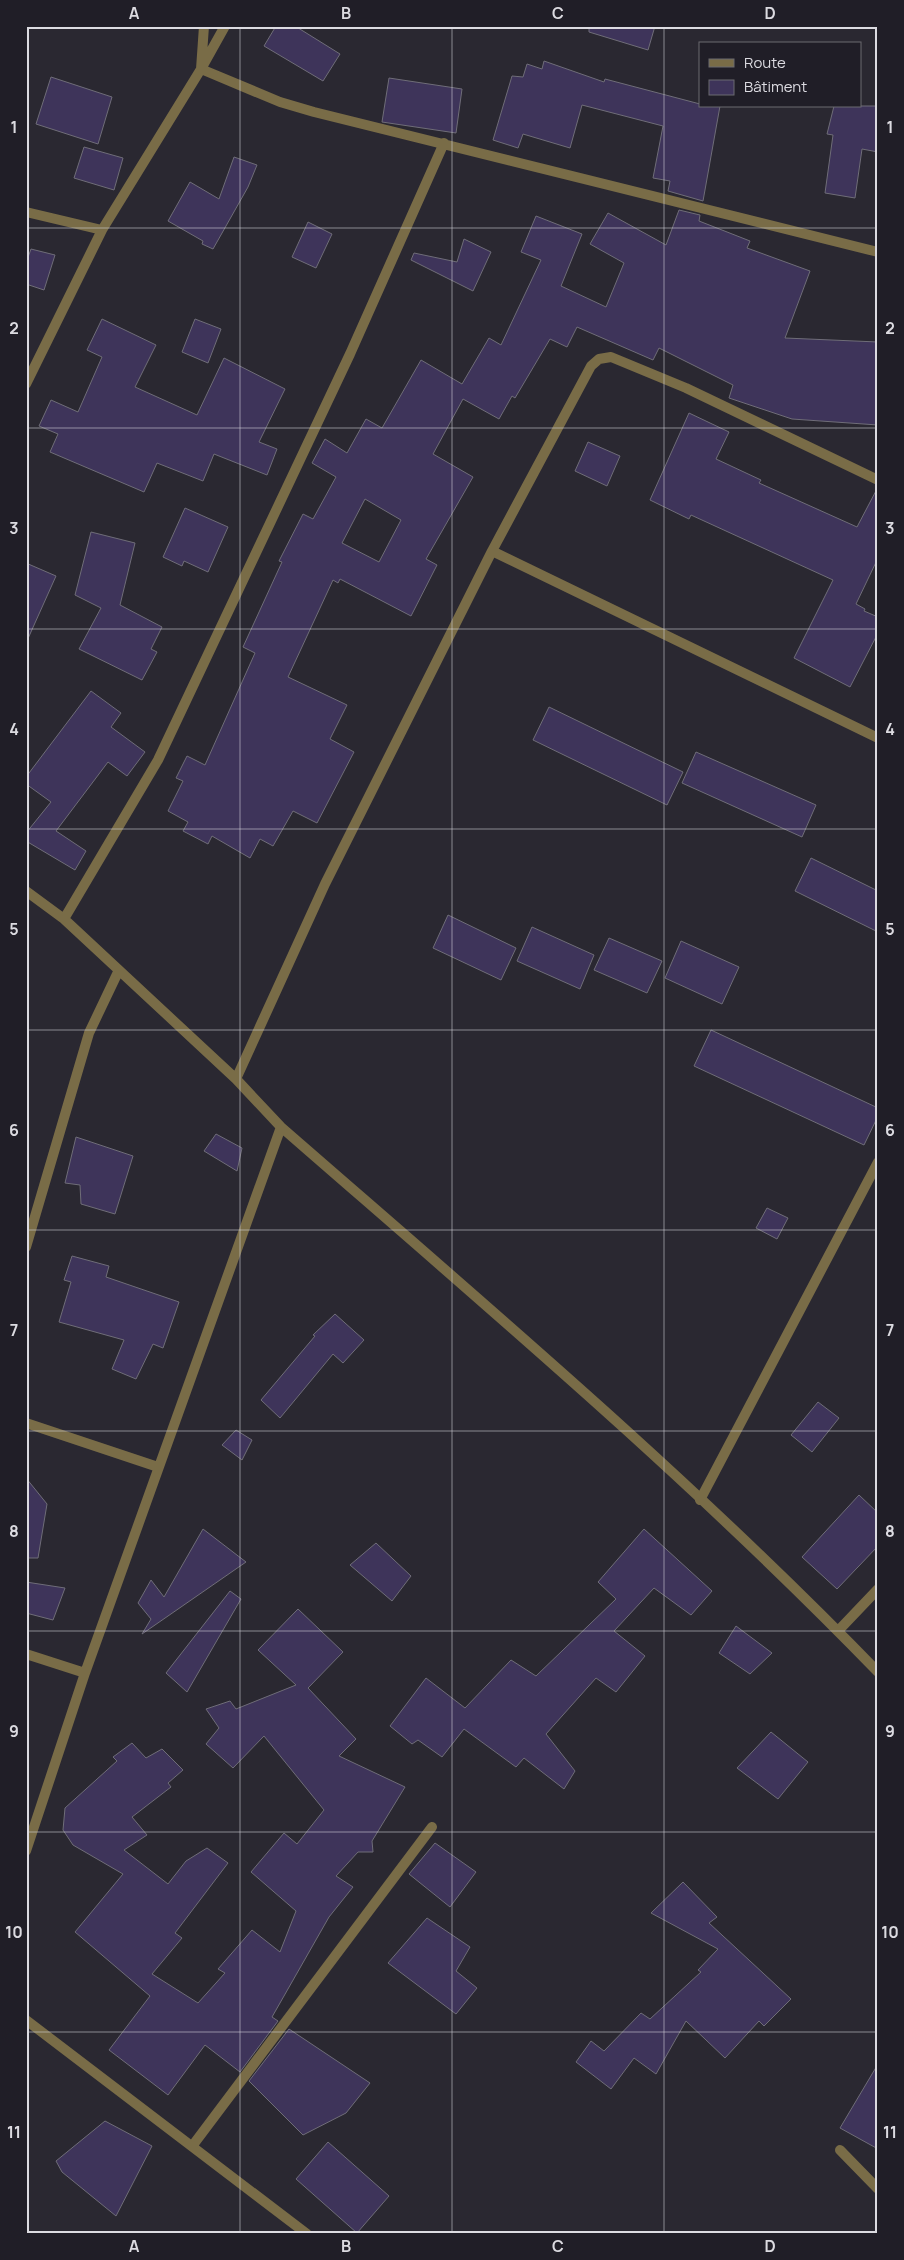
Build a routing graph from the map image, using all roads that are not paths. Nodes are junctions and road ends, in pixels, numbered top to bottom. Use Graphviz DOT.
graph roads {
  1 [pos="204,26"];
  2 [pos="225,26"];
  3 [pos="201,69"];
  4 [pos="444,143"];
  5 [pos="26,212"];
  6 [pos="102,230"];
  7 [pos="878,252"];
  8 [pos="26,384"];
  9 [pos="878,480"];
  10 [pos="492,551"];
  11 [pos="878,738"];
  12 [pos="26,891"];
  13 [pos="64,919"];
  14 [pos="119,970"];
  15 [pos="236,1079"];
  16 [pos="281,1127"];
  17 [pos="878,1162"];
  18 [pos="26,1247"];
  19 [pos="26,1423"];
  20 [pos="158,1467"];
  21 [pos="700,1500"];
  22 [pos="878,1589"];
  23 [pos="838,1631"];
  24 [pos="26,1654"];
  25 [pos="878,1672"];
  26 [pos="85,1673"];
  27 [pos="432,1827"];
  28 [pos="26,1851"];
  29 [pos="26,2020"];
  30 [pos="193,2145"];
  31 [pos="840,2150"];
  32 [pos="878,2189"];
  33 [pos="307,2234"];
  1 -- 3 [label="street"];
  2 -- 3 [label="street"];
  3 -- 4 [label="street"];
  3 -- 6 [label="street"];
  4 -- 7 [label="street"];
  4 -- 13 [label="street"];
  5 -- 6 [label="street"];
  6 -- 8 [label="street"];
  9 -- 10 [label="street"];
  10 -- 11 [label="street"];
  10 -- 15 [label="street"];
  12 -- 13 [label="street"];
  13 -- 14 [label="street"];
  14 -- 15 [label="street"];
  14 -- 18 [label="street"];
  15 -- 16 [label="street"];
  16 -- 20 [label="street"];
  16 -- 21 [label="street"];
  17 -- 21 [label="street"];
  19 -- 20 [label="street"];
  20 -- 26 [label="street"];
  21 -- 23 [label="street"];
  22 -- 23 [label="street"];
  23 -- 25 [label="street"];
  24 -- 26 [label="street"];
  26 -- 28 [label="street"];
  27 -- 30 [label="street"];
  29 -- 30 [label="street"];
  30 -- 33 [label="street"];
  31 -- 32 [label="street"];
}
